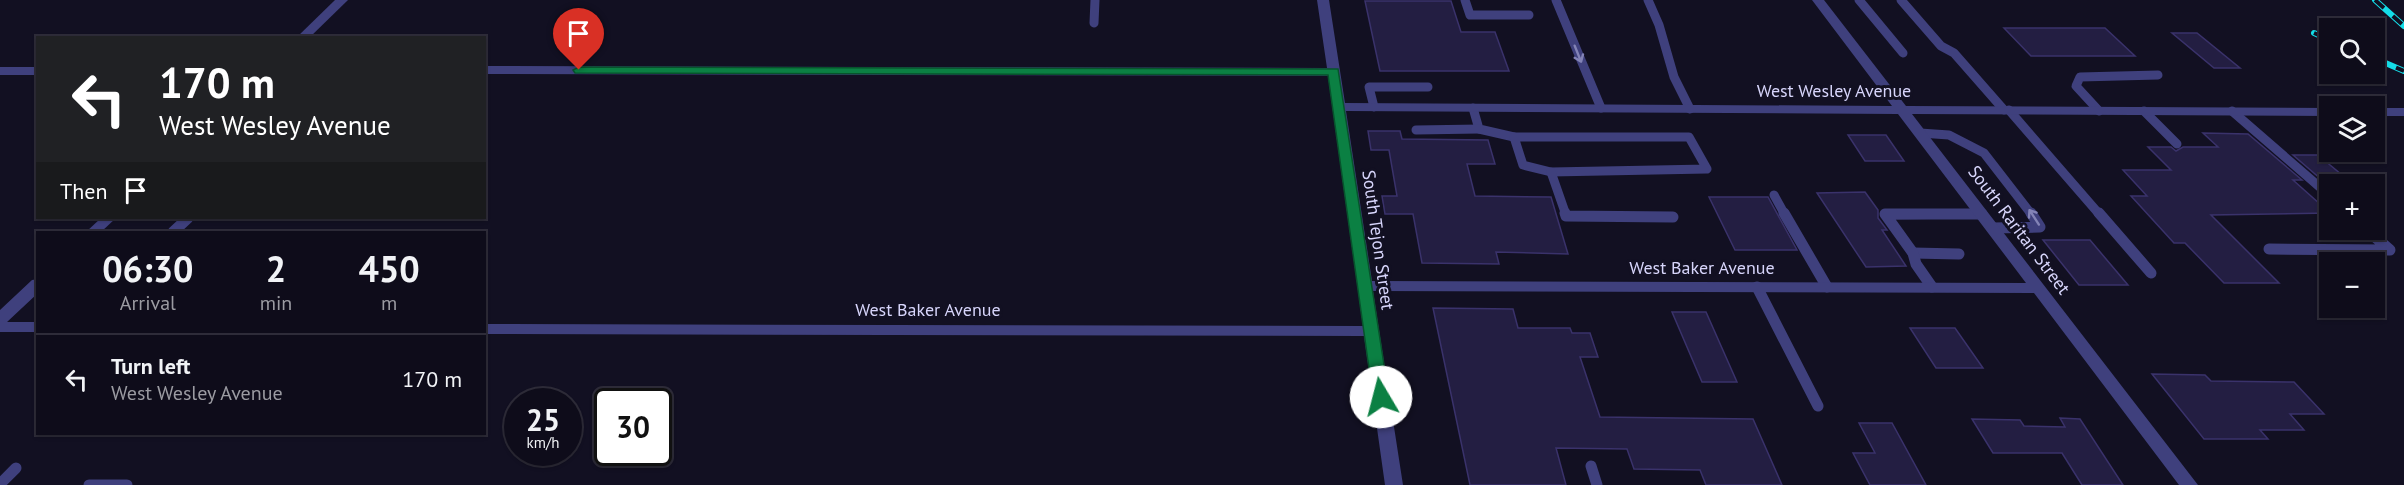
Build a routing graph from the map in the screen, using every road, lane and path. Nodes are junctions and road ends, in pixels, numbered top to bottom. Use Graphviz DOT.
graph roads {
  1 [pos="342,0"];
  2 [pos="1095,0"];
  3 [pos="1323,0"];
  4 [pos="1465,0"];
  5 [pos="1556,0"];
  6 [pos="1648,0"];
  7 [pos="1818,0"];
  8 [pos="1859,0"];
  9 [pos="1901,0"];
  10 [pos="1529,15"];
  11 [pos="1094,23"];
  12 [pos="304,36"];
  13 [pos="1903,53"];
  14 [pos="486,70"];
  15 [pos="0,71"];
  16 [pos="36,71"];
  17 [pos="1334,72"];
  18 [pos="2158,75"];
  19 [pos="1428,87"];
  20 [pos="1339,107"];
  21 [pos="1374,107"];
  22 [pos="1473,108"];
  23 [pos="1601,108"];
  24 [pos="1690,109"];
  25 [pos="1902,110"];
  26 [pos="2007,110"];
  27 [pos="2099,111"];
  28 [pos="2144,111"];
  29 [pos="2232,111"];
  30 [pos="2319,112"];
  31 [pos="2385,112"];
  32 [pos="2404,112"];
  33 [pos="1416,129"];
  34 [pos="1479,129"];
  35 [pos="1920,133"];
  36 [pos="1514,137"];
  37 [pos="2176,144"];
  38 [pos="1551,172"];
  39 [pos="2319,186"];
  40 [pos="1774,195"];
  41 [pos="1982,214"];
  42 [pos="1673,217"];
  43 [pos="108,219"];
  44 [pos="187,219"];
  45 [pos="1993,228"];
  46 [pos="94,231"];
  47 [pos="174,231"];
  48 [pos="2379,240"];
  49 [pos="2269,249"];
  50 [pos="1913,254"];
  51 [pos="1959,254"];
  52 [pos="2151,273"];
  53 [pos="36,286"];
  54 [pos="1365,286"];
  55 [pos="1756,287"];
  56 [pos="1827,287"];
  57 [pos="1932,287"];
  58 [pos="2038,288"];
  59 [pos="0,319"];
  60 [pos="0,327"];
  61 [pos="36,327"];
  62 [pos="486,328"];
  63 [pos="1371,331"];
  64 [pos="1818,406"];
  65 [pos="1591,466"];
  66 [pos="16,468"];
  67 [pos="0,484"];
  68 [pos="89,485"];
  69 [pos="127,485"];
  70 [pos="1394,485"];
  71 [pos="1597,485"];
  72 [pos="2189,485"];
  1 -- 12 [label="street"];
  2 -- 11 [label="lane"];
  3 -- 17 [label="street, South Tejon Street"];
  4 -- 10 [label="lane"];
  5 -- 23 [label="lane, one-way"];
  6 -- 24 [label="lane"];
  7 -- 25 [label="street, South Raritan Street"];
  8 -- 13 [label="lane"];
  9 -- 26 [label="lane"];
  14 -- 17 [label="street"];
  15 -- 16 [label="street"];
  17 -- 20 [label="street, South Tejon Street"];
  18 -- 27 [label="lane"];
  19 -- 21 [label="lane"];
  20 -- 21 [label="street, West Wesley Avenue"];
  20 -- 54 [label="street, South Tejon Street"];
  21 -- 22 [label="street, West Wesley Avenue"];
  22 -- 23 [label="street, West Wesley Avenue"];
  22 -- 34 [label="lane"];
  23 -- 24 [label="street, West Wesley Avenue"];
  24 -- 25 [label="street, West Wesley Avenue"];
  25 -- 26 [label="street, West Wesley Avenue"];
  25 -- 35 [label="street, South Raritan Street"];
  26 -- 27 [label="street, West Wesley Avenue"];
  26 -- 52 [label="lane"];
  27 -- 28 [label="street, West Wesley Avenue"];
  28 -- 29 [label="street, West Wesley Avenue"];
  28 -- 37 [label="lane"];
  29 -- 30 [label="street, West Wesley Avenue"];
  29 -- 39 [label="lane"];
  31 -- 32 [label="street"];
  33 -- 34 [label="lane"];
  34 -- 36 [label="lane"];
  35 -- 41 [label="street, South Raritan Street"];
  45 -- 35 [label="lane, one-way"];
  36 -- 38 [label="lane"];
  36 -- 38 [label="lane"];
  38 -- 42 [label="lane"];
  40 -- 56 [label="lane"];
  41 -- 45 [label="street, South Raritan Street"];
  41 -- 50 [label="lane"];
  43 -- 46 [label="street"];
  44 -- 47 [label="lane"];
  45 -- 58 [label="street, South Raritan Street"];
  48 -- 49 [label="lane"];
  50 -- 51 [label="lane"];
  50 -- 57 [label="lane"];
  53 -- 59 [label="street"];
  54 -- 55 [label="street, West Baker Avenue"];
  54 -- 63 [label="street, South Tejon Street"];
  55 -- 56 [label="street, West Baker Avenue"];
  55 -- 64 [label="lane"];
  56 -- 57 [label="street, West Baker Avenue"];
  57 -- 58 [label="street, West Baker Avenue"];
  58 -- 72 [label="street, South Raritan Street"];
  60 -- 61 [label="street"];
  62 -- 63 [label="street, West Baker Avenue"];
  63 -- 70 [label="street, South Tejon Street"];
  65 -- 71 [label="lane"];
  66 -- 67 [label="lane"];
  68 -- 69 [label="lane"];
}
